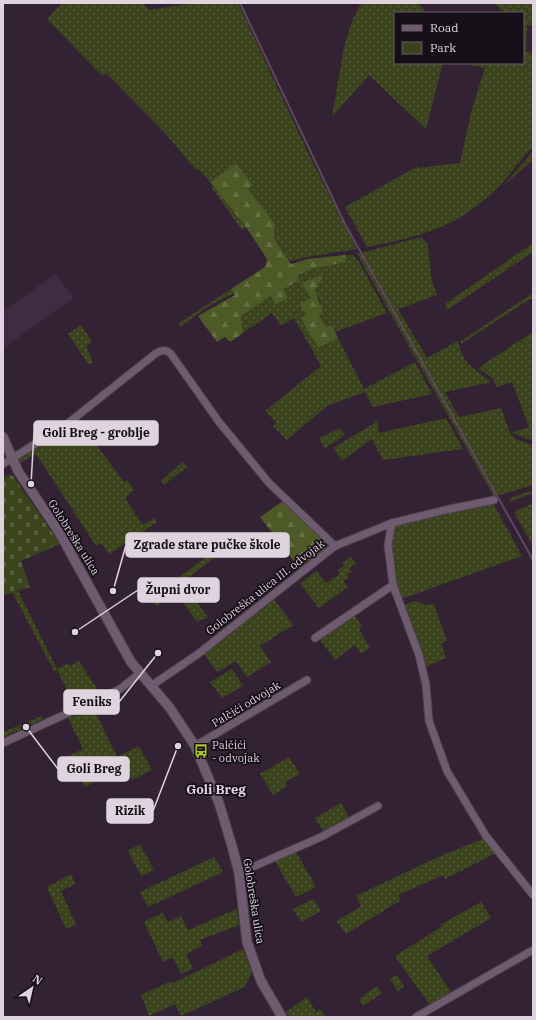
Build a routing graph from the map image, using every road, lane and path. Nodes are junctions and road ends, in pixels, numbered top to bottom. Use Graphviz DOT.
graph roads {
  1 [pos="3,437"];
  2 [pos="12,460"];
  3 [pos="3,464"];
  4 [pos="494,500"];
  5 [pos="392,523"];
  6 [pos="335,546"];
  7 [pos="393,585"];
  8 [pos="315,638"];
  9 [pos="139,674"];
  10 [pos="307,680"];
  11 [pos="151,686"];
  12 [pos="3,743"];
  13 [pos="195,746"];
  14 [pos="378,806"];
  15 [pos="240,873"];
  16 [pos="533,895"];
  17 [pos="533,950"];
  18 [pos="282,1017"];
  19 [pos="416,1017"];
  1 -- 2 [label="street, Golobreška ulica"];
  2 -- 3 [label="street"];
  2 -- 6 [label="street"];
  2 -- 9 [label="street, Golobreška ulica"];
  4 -- 5 [label="street, Golobreška ulica III. odvojak"];
  5 -- 6 [label="street, Golobreška ulica III. odvojak"];
  5 -- 7 [label="street"];
  6 -- 11 [label="street, Golobreška ulica III. odvojak"];
  7 -- 8 [label="street"];
  7 -- 16 [label="street"];
  9 -- 11 [label="street, Golobreška ulica"];
  9 -- 12 [label="street"];
  10 -- 13 [label="street, Palčići odvojak"];
  11 -- 13 [label="street, Golobreška ulica"];
  13 -- 15 [label="street, Golobreška ulica"];
  14 -- 15 [label="street"];
  15 -- 18 [label="street, Golobreška ulica"];
  17 -- 19 [label="street"];
}
